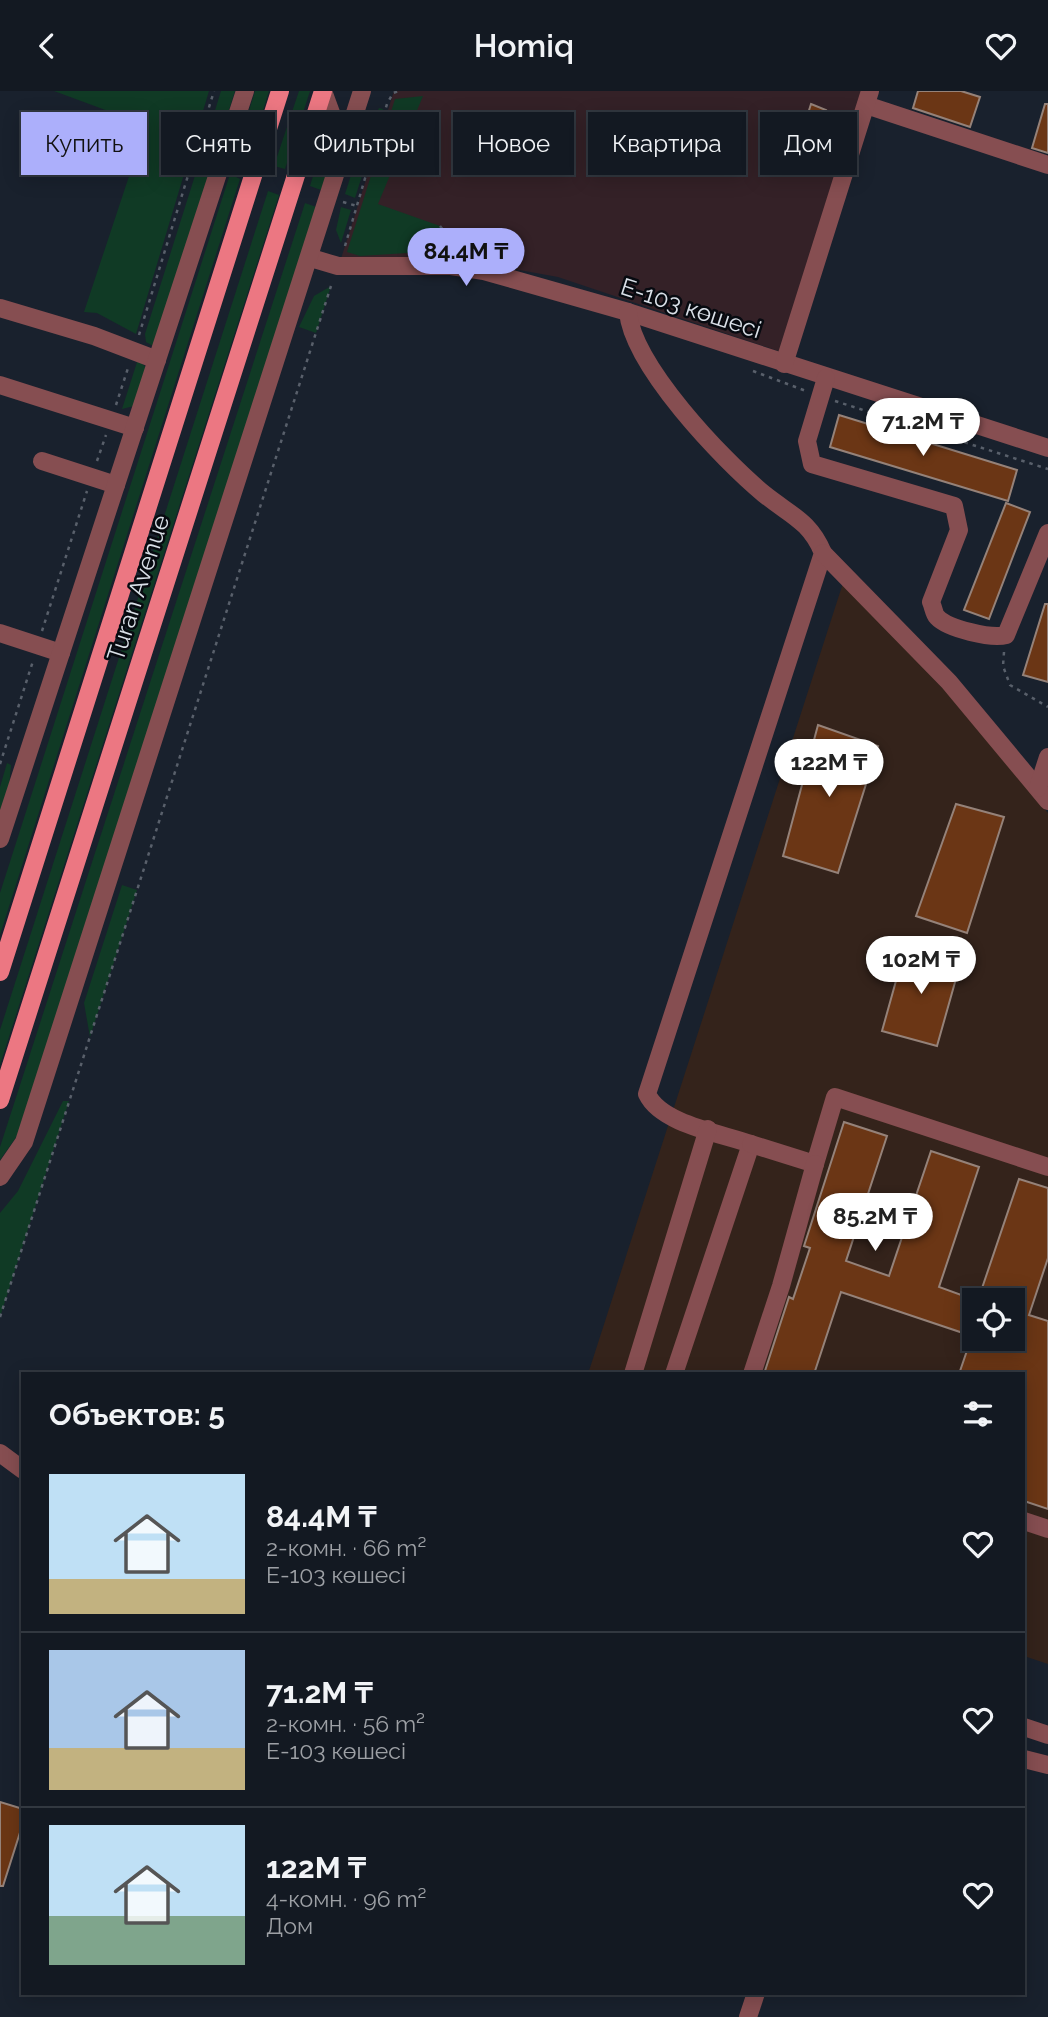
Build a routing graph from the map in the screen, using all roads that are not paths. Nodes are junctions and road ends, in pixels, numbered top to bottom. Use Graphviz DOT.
graph roads {
  1 [pos="245,91"];
  2 [pos="280,91"];
  3 [pos="323,91"];
  4 [pos="362,91"];
  5 [pos="868,98"];
  6 [pos="331,112"];
  7 [pos="355,112"];
  8 [pos="1048,165"];
  9 [pos="336,175"];
  10 [pos="310,258"];
  11 [pos="0,308"];
  12 [pos="628,312"];
  13 [pos="157,360"];
  14 [pos="784,364"];
  15 [pos="826,378"];
  16 [pos="0,385"];
  17 [pos="135,428"];
  18 [pos="1048,449"];
  19 [pos="42,461"];
  20 [pos="116,485"];
  21 [pos="1048,533"];
  22 [pos="823,553"];
  23 [pos="0,633"];
  24 [pos="61,653"];
  25 [pos="1048,757"];
  26 [pos="1043,794"];
  27 [pos="0,839"];
  28 [pos="0,972"];
  29 [pos="0,1100"];
  30 [pos="708,1129"];
  31 [pos="751,1144"];
  32 [pos="815,1164"];
  33 [pos="1048,1167"];
  34 [pos="0,1177"];
  35 [pos="634,1372"];
  36 [pos="675,1372"];
  37 [pos="753,1372"];
  38 [pos="0,1453"];
  39 [pos="21,1469"];
  40 [pos="1025,1521"];
  41 [pos="1048,1529"];
  42 [pos="1025,1727"];
  43 [pos="1048,1735"];
  44 [pos="1025,1759"];
  45 [pos="1048,1765"];
  46 [pos="755,1995"];
  47 [pos="748,2017"];
  1 -- 13 [label="street"];
  2 -- 28 [label="main road, Turan Avenue"];
  3 -- 6 [label="street"];
  3 -- 29 [label="main road, Turan Avenue"];
  4 -- 7 [label="street"];
  5 -- 8 [label="street"];
  5 -- 14 [label="street"];
  9 -- 10 [label="street"];
  10 -- 12 [label="street, Е-103 көшесі"];
  10 -- 34 [label="street"];
  11 -- 13 [label="street"];
  12 -- 14 [label="street, Е-103 көшесі"];
  12 -- 22 [label="street"];
  13 -- 17 [label="street"];
  14 -- 15 [label="street, Е-103 көшесі"];
  15 -- 18 [label="street, Е-103 көшесі"];
  15 -- 21 [label="street"];
  16 -- 17 [label="street"];
  17 -- 20 [label="street"];
  19 -- 20 [label="street"];
  20 -- 24 [label="street"];
  22 -- 26 [label="street"];
  22 -- 30 [label="street"];
  23 -- 24 [label="street"];
  24 -- 27 [label="street"];
  25 -- 26 [label="street"];
  30 -- 31 [label="street"];
  30 -- 35 [label="street"];
  31 -- 32 [label="street"];
  31 -- 36 [label="street"];
  32 -- 33 [label="street"];
  32 -- 37 [label="street"];
  38 -- 39 [label="street"];
  40 -- 41 [label="street"];
  42 -- 43 [label="street"];
  44 -- 45 [label="street"];
  46 -- 47 [label="street"];
}
